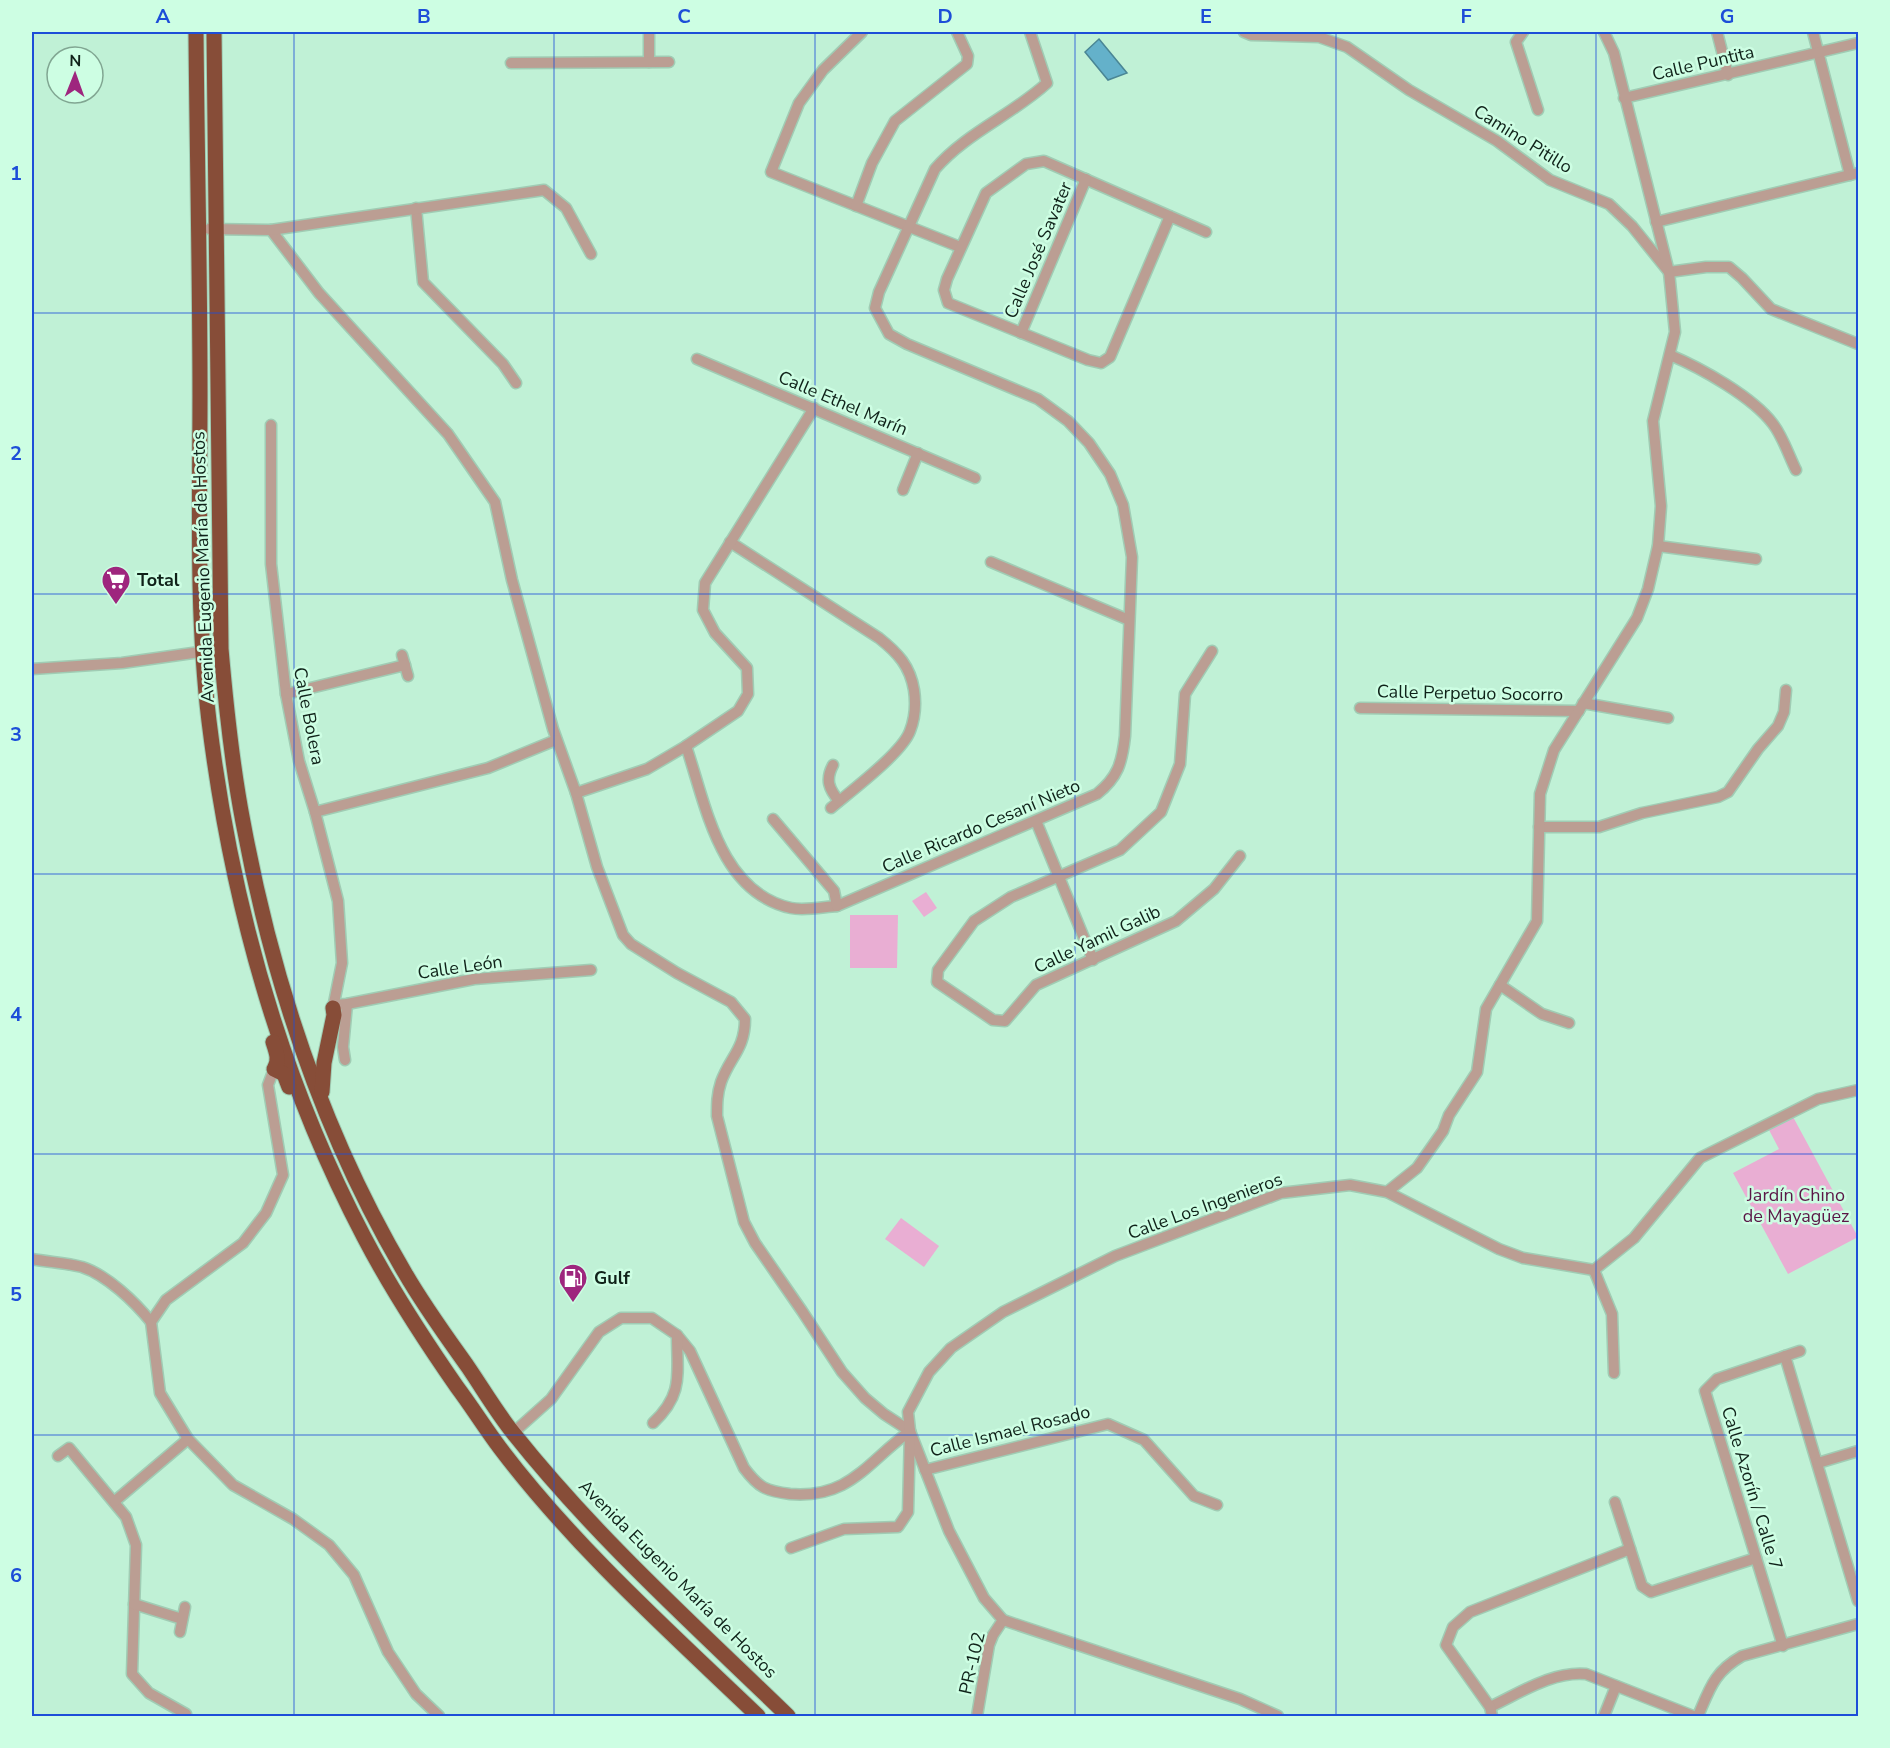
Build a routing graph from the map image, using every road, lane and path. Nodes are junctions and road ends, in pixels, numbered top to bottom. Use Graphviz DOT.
graph roads {
  1 [pos="196,32"];
  2 [pos="214,32"];
  3 [pos="649,32"];
  4 [pos="862,32"];
  5 [pos="957,32"];
  6 [pos="1030,32"];
  7 [pos="1244,32"];
  8 [pos="1523,32"];
  9 [pos="1604,32"];
  10 [pos="1717,32"];
  11 [pos="1813,32"];
  12 [pos="1858,43"];
  13 [pos="1819,53"];
  14 [pos="649,62"];
  15 [pos="669,62"];
  16 [pos="511,63"];
  17 [pos="1728,75"];
  18 [pos="1624,98"];
  19 [pos="1538,110"];
  20 [pos="1854,174"];
  21 [pos="1086,179"];
  22 [pos="856,206"];
  23 [pos="416,208"];
  24 [pos="1170,216"];
  25 [pos="1656,222"];
  26 [pos="909,227"];
  27 [pos="197,229"];
  28 [pos="217,229"];
  29 [pos="272,230"];
  30 [pos="1206,232"];
  31 [pos="960,248"];
  32 [pos="591,254"];
  33 [pos="1669,272"];
  34 [pos="1022,333"];
  35 [pos="1858,344"];
  36 [pos="1670,355"];
  37 [pos="697,358"];
  38 [pos="516,383"];
  39 [pos="814,408"];
  40 [pos="271,425"];
  41 [pos="918,453"];
  42 [pos="1796,470"];
  43 [pos="975,478"];
  44 [pos="903,490"];
  45 [pos="730,542"];
  46 [pos="1658,546"];
  47 [pos="1756,559"];
  48 [pos="991,562"];
  49 [pos="1130,620"];
  50 [pos="221,649"];
  51 [pos="203,652"];
  52 [pos="1210,654"];
  53 [pos="405,666"];
  54 [pos="32,669"];
  55 [pos="1786,690"];
  56 [pos="286,694"];
  57 [pos="1581,707"];
  58 [pos="1360,708"];
  59 [pos="1668,718"];
  60 [pos="556,740"];
  61 [pos="686,746"];
  62 [pos="833,765"];
  63 [pos="576,793"];
  64 [pos="315,812"];
  65 [pos="773,819"];
  66 [pos="1036,821"];
  67 [pos="1539,827"];
  68 [pos="780,828"];
  69 [pos="773,840"];
  70 [pos="1240,856"];
  71 [pos="1059,878"];
  72 [pos="837,906"];
  73 [pos="1093,960"];
  74 [pos="591,970"];
  75 [pos="1500,986"];
  76 [pos="264,989"];
  77 [pos="338,1005"];
  78 [pos="1569,1023"];
  79 [pos="298,1032"];
  80 [pos="345,1060"];
  81 [pos="274,1070"];
  82 [pos="1858,1090"];
  83 [pos="321,1098"];
  84 [pos="313,1126"];
  85 [pos="1387,1192"];
  86 [pos="32,1259"];
  87 [pos="1594,1270"];
  88 [pos="151,1322"];
  89 [pos="677,1335"];
  90 [pos="1800,1351"];
  91 [pos="1785,1356"];
  92 [pos="1614,1372"];
  93 [pos="653,1423"];
  94 [pos="910,1431"];
  95 [pos="513,1432"];
  96 [pos="188,1439"];
  97 [pos="1858,1451"];
  98 [pos="58,1456"];
  99 [pos="1818,1463"];
  100 [pos="925,1470"];
  101 [pos="114,1501"];
  102 [pos="1615,1502"];
  103 [pos="1217,1505"];
  104 [pos="791,1548"];
  105 [pos="1630,1549"];
  106 [pos="1756,1558"];
  107 [pos="1858,1601"];
  108 [pos="134,1604"];
  109 [pos="185,1607"];
  110 [pos="182,1619"];
  111 [pos="1003,1620"];
  112 [pos="1858,1624"];
  113 [pos="180,1632"];
  114 [pos="1783,1646"];
  115 [pos="1616,1686"];
  116 [pos="1491,1712"];
  117 [pos="186,1714"];
  118 [pos="439,1716"];
  119 [pos="759,1716"];
  120 [pos="788,1716"];
  121 [pos="977,1716"];
  122 [pos="1278,1716"];
  123 [pos="1604,1716"];
  124 [pos="1693,1716"];
  125 [pos="1698,1716"];
  1 -- 27 [label="highway, Avenida Eugenio María de Hostos"];
  2 -- 28 [label="highway, Avenida Eugenio María de Hostos"];
  3 -- 14 [label="street"];
  4 -- 22 [label="street"];
  5 -- 22 [label="street"];
  6 -- 26 [label="street, Calle Ricardo Cesaní Nieto"];
  7 -- 33 [label="street, Camino Pitillo"];
  8 -- 19 [label="street"];
  9 -- 18 [label="street"];
  10 -- 17 [label="street"];
  11 -- 13 [label="street"];
  12 -- 13 [label="street, Calle Puntita"];
  13 -- 17 [label="street, Calle Puntita"];
  13 -- 20 [label="street"];
  14 -- 15 [label="street"];
  14 -- 16 [label="street"];
  17 -- 18 [label="street, Calle Puntita"];
  18 -- 25 [label="street"];
  20 -- 25 [label="street"];
  21 -- 24 [label="street"];
  21 -- 31 [label="street"];
  21 -- 34 [label="street, Calle José Savater"];
  22 -- 26 [label="street"];
  23 -- 29 [label="street"];
  23 -- 32 [label="street"];
  23 -- 38 [label="street"];
  24 -- 30 [label="street"];
  24 -- 34 [label="street"];
  25 -- 33 [label="street"];
  26 -- 31 [label="street"];
  26 -- 49 [label="street, Calle Ricardo Cesaní Nieto"];
  27 -- 28 [label="street"];
  27 -- 51 [label="highway, Avenida Eugenio María de Hostos"];
  28 -- 29 [label="street"];
  28 -- 50 [label="highway, Avenida Eugenio María de Hostos"];
  29 -- 60 [label="street"];
  31 -- 34 [label="street"];
  33 -- 35 [label="street"];
  33 -- 36 [label="street"];
  36 -- 42 [label="street"];
  36 -- 46 [label="street"];
  37 -- 39 [label="street, Calle Ethel Marín"];
  39 -- 41 [label="street, Calle Ethel Marín"];
  39 -- 45 [label="street"];
  40 -- 56 [label="street, Calle Bolera"];
  41 -- 43 [label="street, Calle Ethel Marín"];
  41 -- 44 [label="street"];
  45 -- 61 [label="street"];
  45 -- 62 [label="street"];
  46 -- 47 [label="street"];
  46 -- 57 [label="street"];
  48 -- 49 [label="street"];
  49 -- 66 [label="street, Calle Ricardo Cesaní Nieto"];
  50 -- 51 [label="street"];
  50 -- 79 [label="highway, Avenida Eugenio María de Hostos"];
  51 -- 54 [label="street"];
  51 -- 76 [label="highway, Avenida Eugenio María de Hostos"];
  52 -- 71 [label="street"];
  53 -- 56 [label="street"];
  55 -- 67 [label="street"];
  56 -- 64 [label="street, Calle Bolera"];
  57 -- 58 [label="street, Calle Perpetuo Socorro"];
  57 -- 59 [label="street, Calle Perpetuo Socorro"];
  57 -- 67 [label="street"];
  60 -- 63 [label="street"];
  60 -- 64 [label="street"];
  61 -- 63 [label="street"];
  61 -- 72 [label="street, Calle Ricardo Cesaní Nieto"];
  63 -- 94 [label="street"];
  64 -- 77 [label="street, Calle Bolera"];
  65 -- 68 [label="street"];
  66 -- 71 [label="street"];
  66 -- 72 [label="street, Calle Ricardo Cesaní Nieto"];
  67 -- 75 [label="street"];
  68 -- 69 [label="street"];
  68 -- 72 [label="street"];
  70 -- 73 [label="street, Calle Yamil Galib"];
  71 -- 73 [label="street"];
  71 -- 73 [label="street, Calle Yamil Galib"];
  74 -- 77 [label="street, Calle León"];
  75 -- 78 [label="street"];
  75 -- 85 [label="street"];
  76 -- 81 [label="highway"];
  76 -- 84 [label="highway, Avenida Eugenio María de Hostos"];
  77 -- 79 [label="highway"];
  77 -- 80 [label="street, Calle Bolera"];
  77 -- 83 [label="highway"];
  79 -- 83 [label="highway, Avenida Eugenio María de Hostos"];
  81 -- 84 [label="highway"];
  81 -- 88 [label="street"];
  82 -- 87 [label="street"];
  83 -- 95 [label="highway, Avenida Eugenio María de Hostos"];
  84 -- 119 [label="highway, Avenida Eugenio María de Hostos"];
  85 -- 87 [label="street, Calle Los Ingenieros"];
  85 -- 94 [label="street, Calle Los Ingenieros"];
  86 -- 88 [label="street"];
  87 -- 92 [label="street"];
  88 -- 96 [label="street"];
  89 -- 93 [label="street"];
  89 -- 94 [label="street"];
  89 -- 95 [label="street"];
  90 -- 91 [label="street, Calle Azorín / Calle 7"];
  91 -- 99 [label="street"];
  91 -- 106 [label="street, Calle Azorín / Calle 7"];
  94 -- 100 [label="street"];
  94 -- 104 [label="street, Calle Los Ingenieros"];
  95 -- 120 [label="highway, Avenida Eugenio María de Hostos"];
  96 -- 101 [label="street"];
  96 -- 118 [label="street"];
  97 -- 99 [label="street"];
  98 -- 101 [label="street"];
  99 -- 107 [label="street"];
  100 -- 103 [label="street, Calle Ismael Rosado"];
  100 -- 111 [label="street"];
  101 -- 108 [label="street"];
  102 -- 105 [label="street"];
  105 -- 106 [label="street"];
  105 -- 116 [label="street"];
  106 -- 114 [label="street, Calle Azorín / Calle 7"];
  108 -- 110 [label="street"];
  108 -- 117 [label="street"];
  109 -- 110 [label="street"];
  110 -- 113 [label="street"];
  111 -- 121 [label="street, PR-102 / PR-102"];
  111 -- 122 [label="street"];
  112 -- 114 [label="street"];
  114 -- 125 [label="street"];
  115 -- 116 [label="street"];
  115 -- 123 [label="street"];
  115 -- 124 [label="street"];
}
